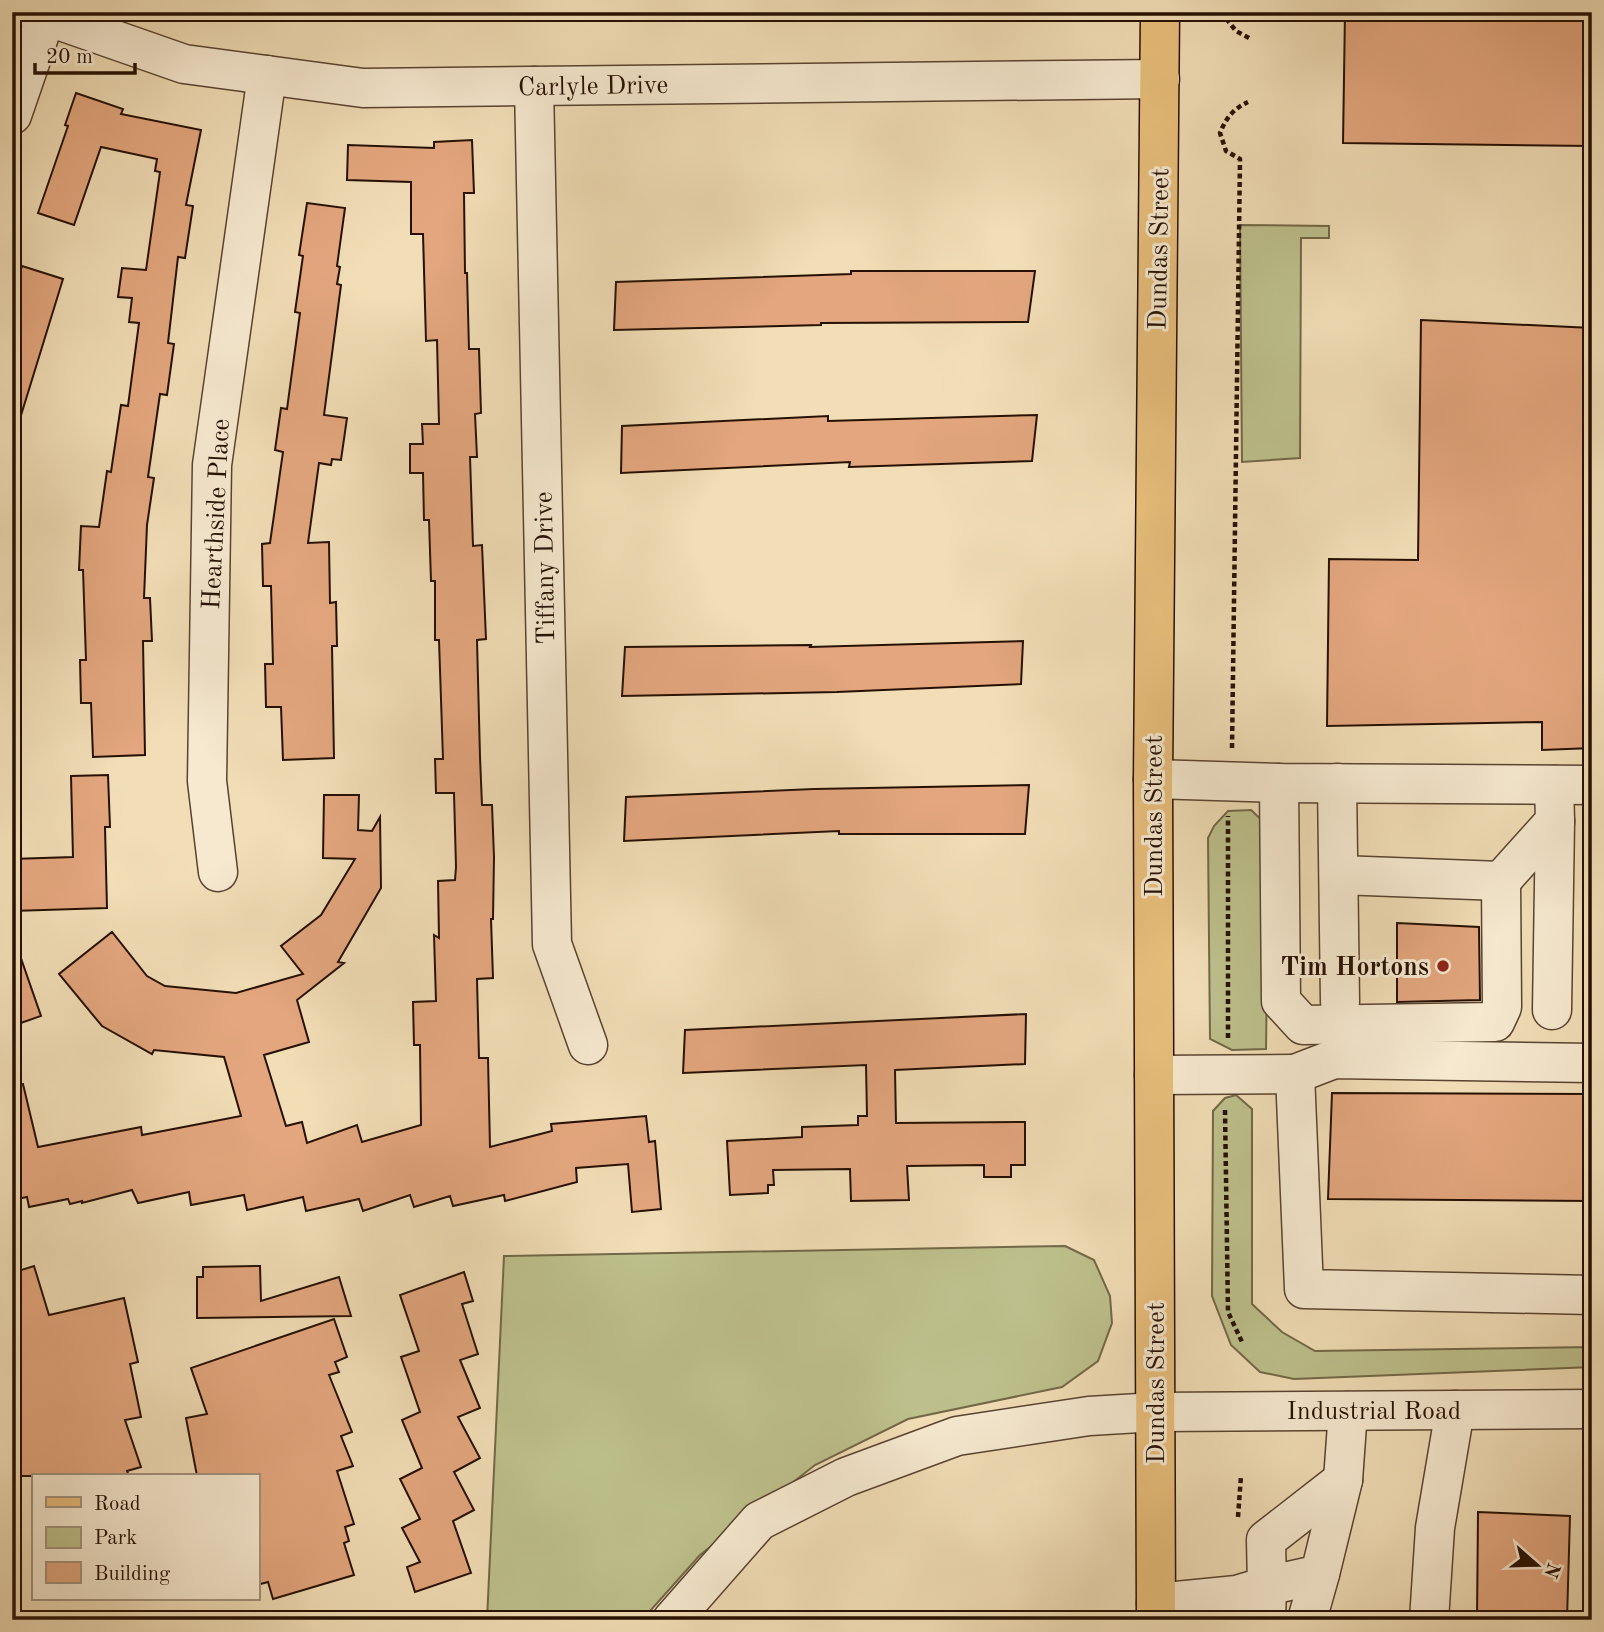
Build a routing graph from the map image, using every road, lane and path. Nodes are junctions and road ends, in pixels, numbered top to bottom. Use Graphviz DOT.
graph roads {
  1 [pos="1160,12"];
  2 [pos="1221,12"];
  3 [pos="41,14"];
  4 [pos="1249,38"];
  5 [pos="267,75"];
  6 [pos="1160,79"];
  7 [pos="534,86"];
  8 [pos="1248,102"];
  9 [pos="12,115"];
  10 [pos="1232,746"];
  11 [pos="1153,779"];
  12 [pos="1279,783"];
  13 [pos="1337,783"];
  14 [pos="1592,785"];
  15 [pos="1554,803"];
  16 [pos="1228,811"];
  17 [pos="218,872"];
  18 [pos="1339,875"];
  19 [pos="1501,881"];
  20 [pos="1340,1002"];
  21 [pos="1552,1010"];
  22 [pos="1228,1041"];
  23 [pos="588,1045"];
  24 [pos="1592,1063"];
  25 [pos="1295,1074"];
  26 [pos="1154,1075"];
  27 [pos="1225,1098"];
  28 [pos="1592,1295"];
  29 [pos="1243,1344"];
  30 [pos="1592,1409"];
  31 [pos="1455,1410"];
  32 [pos="1348,1411"];
  33 [pos="1156,1412"];
  34 [pos="1241,1476"];
  35 [pos="1343,1480"];
  36 [pos="1238,1525"];
  37 [pos="1320,1574"];
  38 [pos="1267,1603"];
  39 [pos="1156,1611"];
  40 [pos="672,1620"];
  41 [pos="1307,1620"];
  42 [pos="1429,1620"];
  1 -- 6 [label="main road, Dundas Street"];
  2 -- 4 [label="path"];
  3 -- 5 [label="street, Carlyle Drive"];
  3 -- 9 [label="street"];
  5 -- 7 [label="street, Carlyle Drive"];
  5 -- 17 [label="street, Hearthside Place"];
  6 -- 7 [label="street, Carlyle Drive"];
  6 -- 11 [label="main road, Dundas Street"];
  7 -- 23 [label="street, Tiffany Drive"];
  8 -- 10 [label="path"];
  11 -- 12 [label="street"];
  11 -- 26 [label="main road, Dundas Street"];
  12 -- 13 [label="street"];
  12 -- 19 [label="street"];
  13 -- 15 [label="street"];
  13 -- 18 [label="street"];
  14 -- 15 [label="street"];
  15 -- 19 [label="street"];
  15 -- 21 [label="street"];
  16 -- 22 [label="path"];
  18 -- 19 [label="street"];
  18 -- 20 [label="street"];
  24 -- 25 [label="street"];
  25 -- 26 [label="street"];
  25 -- 28 [label="street"];
  26 -- 33 [label="main road, Dundas Street"];
  27 -- 29 [label="path"];
  30 -- 31 [label="street, Industrial Road"];
  31 -- 32 [label="street, Industrial Road"];
  31 -- 42 [label="street"];
  32 -- 33 [label="street, Industrial Road"];
  32 -- 35 [label="street"];
  33 -- 39 [label="main road, Dundas Street"];
  33 -- 40 [label="street, Industrial Road"];
  34 -- 36 [label="path"];
  35 -- 37 [label="street"];
  35 -- 38 [label="street"];
  37 -- 38 [label="street"];
  37 -- 41 [label="street"];
  38 -- 39 [label="street"];
}
